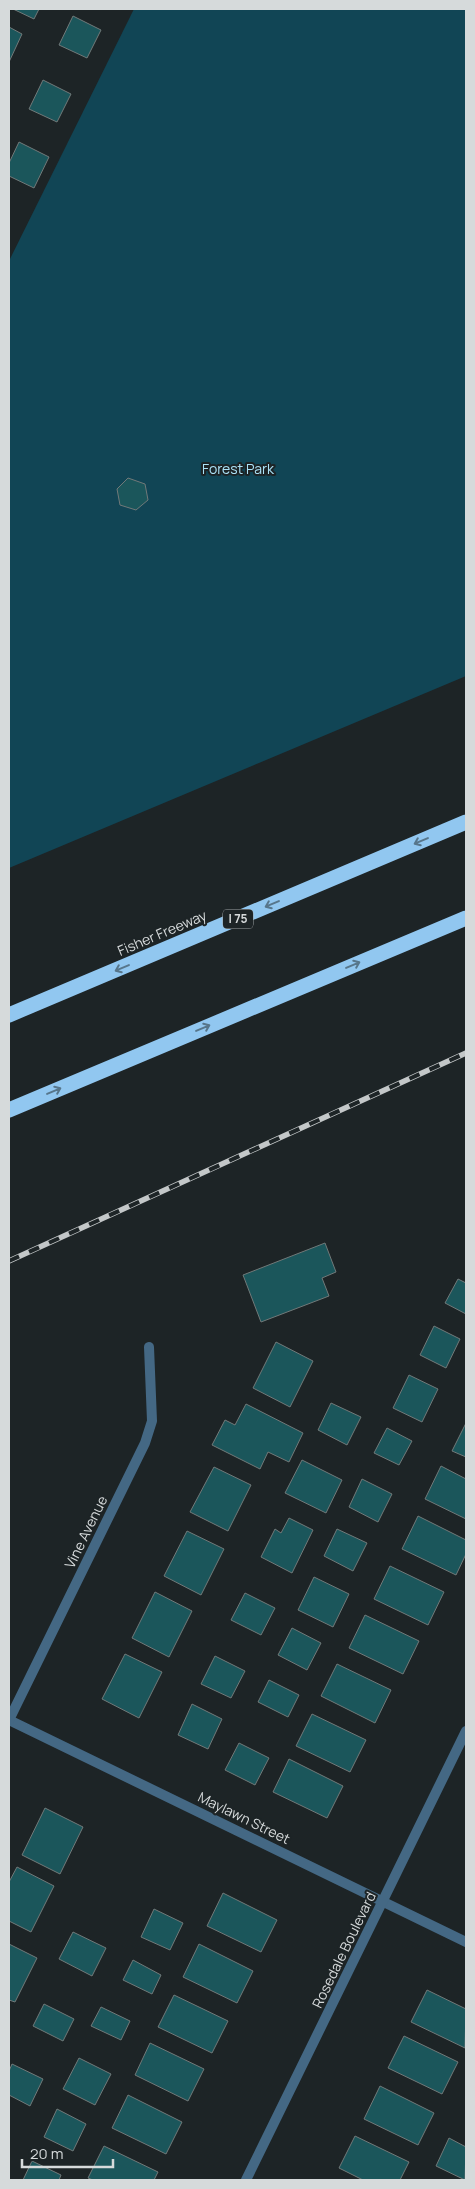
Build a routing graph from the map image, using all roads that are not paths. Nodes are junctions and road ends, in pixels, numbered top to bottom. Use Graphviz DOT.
graph roads {
  1 [pos="466,822"];
  2 [pos="466,918"];
  3 [pos="9,1015"];
  4 [pos="9,1110"];
  5 [pos="150,1347"];
  6 [pos="9,1720"];
  7 [pos="466,1732"];
  8 [pos="384,1901"];
  9 [pos="466,1942"];
  10 [pos="246,2180"];
  1 -- 3 [label="highway, Fisher Freeway / I 75, one-way"];
  4 -- 2 [label="highway, one-way"];
  5 -- 6 [label="street, Vine Avenue"];
  6 -- 8 [label="street, Maylawn Street"];
  7 -- 8 [label="street, Rosedale Boulevard"];
  8 -- 9 [label="street, Maylawn Street"];
  8 -- 10 [label="street, Rosedale Boulevard"];
}
